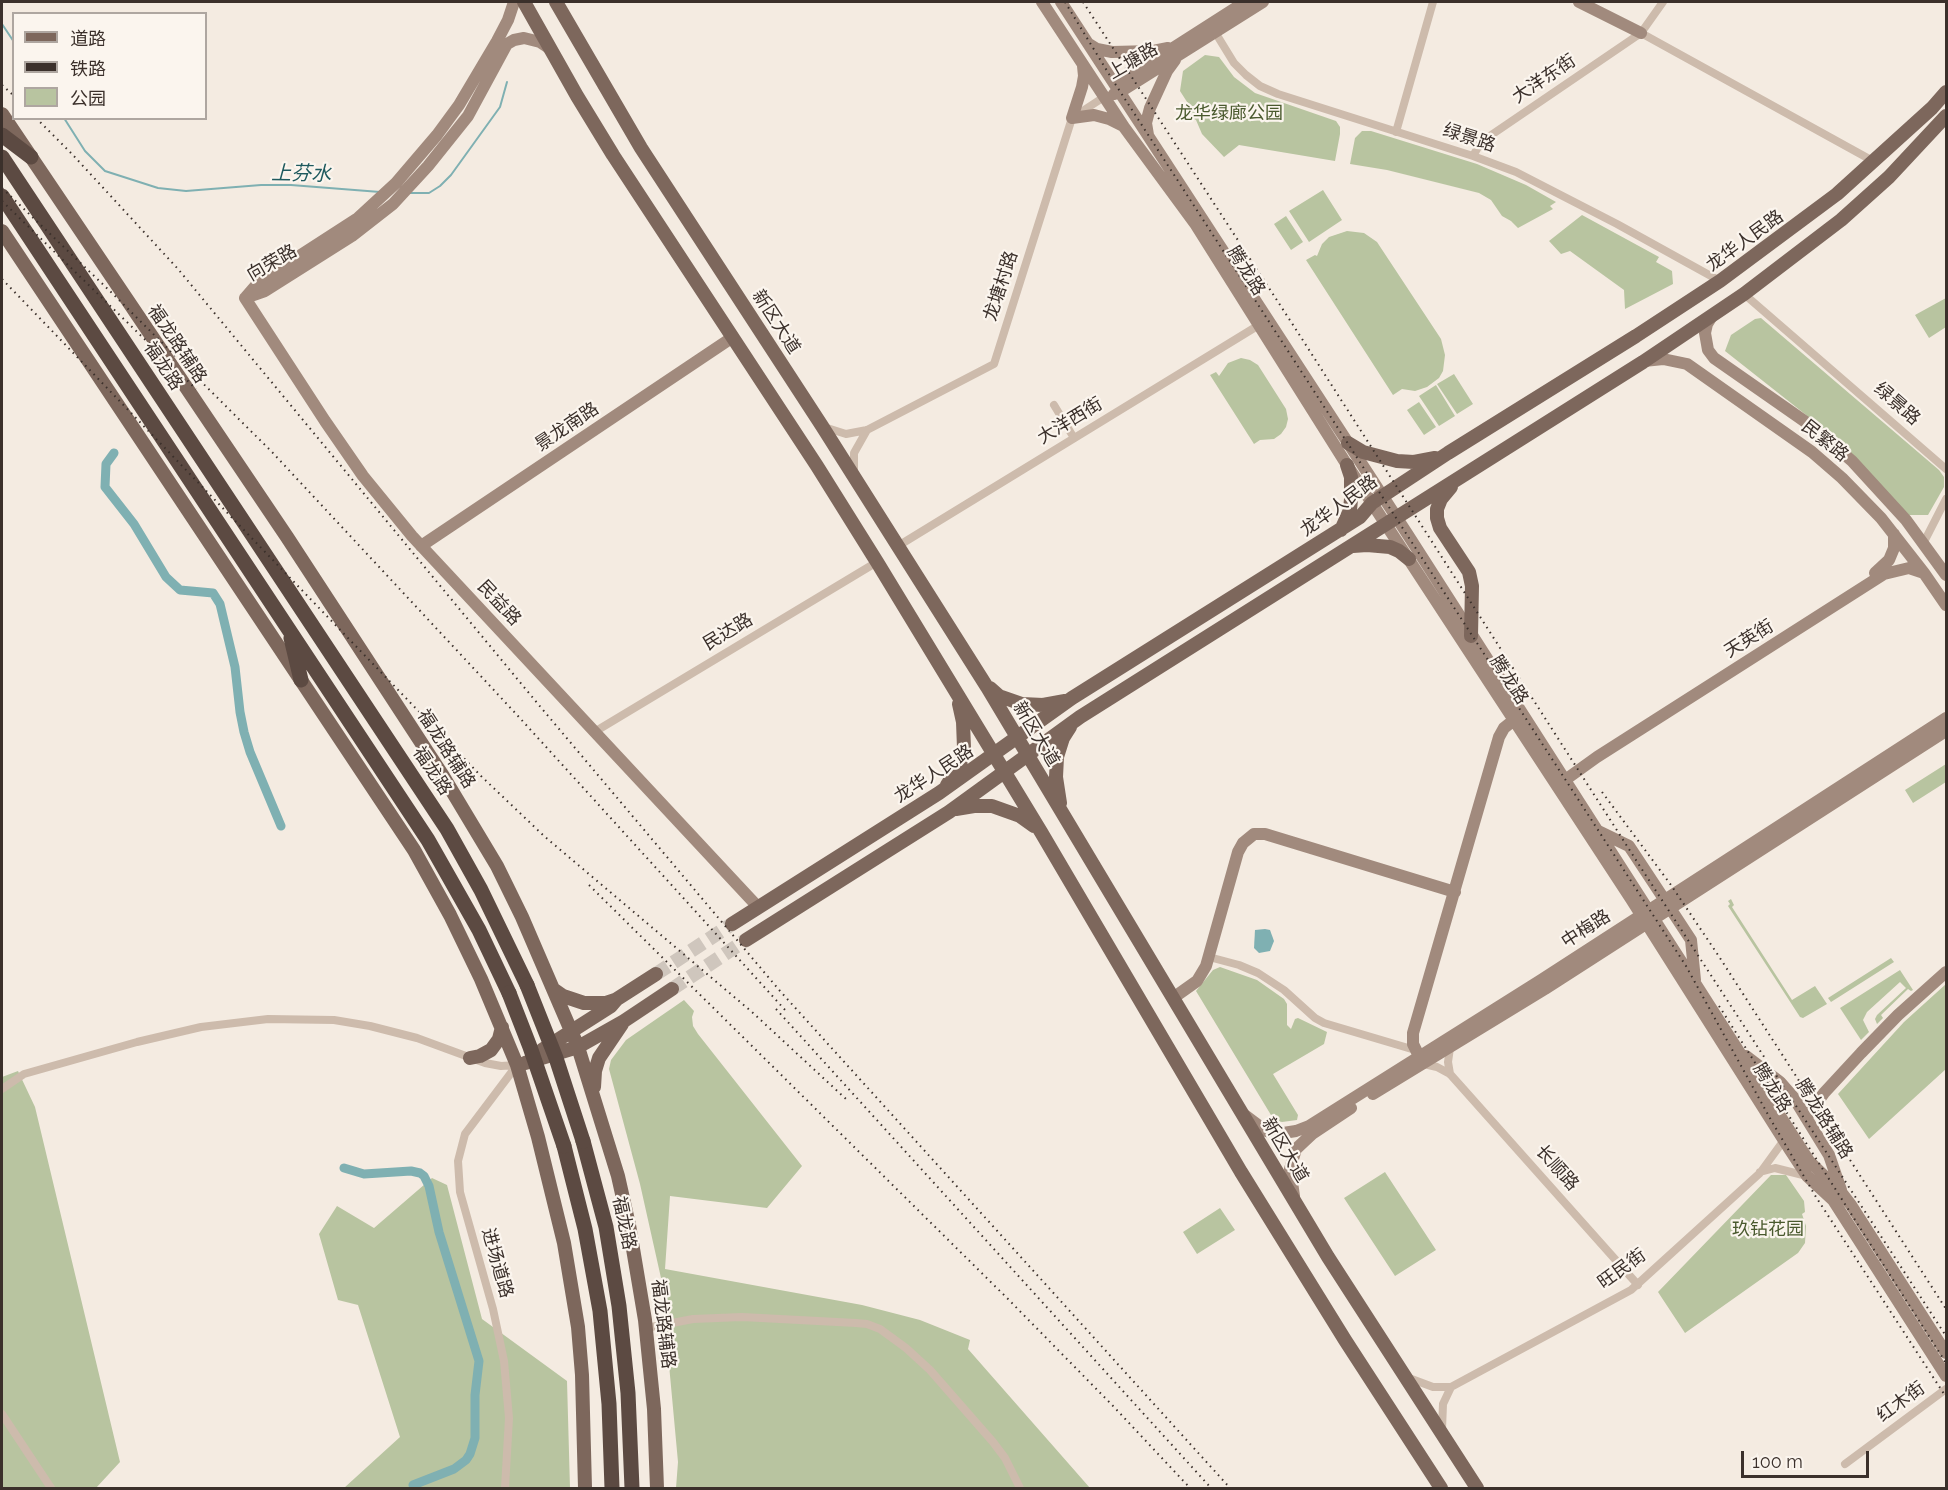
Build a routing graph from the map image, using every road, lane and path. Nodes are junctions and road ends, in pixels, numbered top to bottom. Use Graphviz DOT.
graph roads {
  1 [pos="514,2"];
  2 [pos="524,2"];
  3 [pos="1042,2"];
  4 [pos="1060,2"];
  5 [pos="1245,2"];
  6 [pos="1263,2"];
  7 [pos="1433,2"];
  8 [pos="1579,2"];
  9 [pos="1663,2"];
  10 [pos="558,4"];
  11 [pos="1215,32"];
  12 [pos="1641,33"];
  13 [pos="1088,44"];
  14 [pos="549,48"];
  15 [pos="1180,49"];
  16 [pos="1083,64"];
  17 [pos="1118,89"];
  18 [pos="1947,92"];
  19 [pos="1104,97"];
  20 [pos="2,114"];
  21 [pos="1947,116"];
  22 [pos="1072,118"];
  23 [pos="1124,127"];
  24 [pos="1396,132"];
  25 [pos="2,135"];
  26 [pos="1148,136"];
  27 [pos="1473,156"];
  28 [pos="31,157"];
  29 [pos="2,158"];
  30 [pos="1873,161"];
  31 [pos="2,196"];
  32 [pos="2,231"];
  33 [pos="1720,281"];
  34 [pos="1744,294"];
  35 [pos="245,298"];
  36 [pos="1713,315"];
  37 [pos="1259,325"];
  38 [pos="733,337"];
  39 [pos="1643,362"];
  40 [pos="1054,405"];
  41 [pos="822,426"];
  42 [pos="867,430"];
  43 [pos="1074,438"];
  44 [pos="1348,443"];
  45 [pos="1448,453"];
  46 [pos="1347,465"];
  47 [pos="1947,469"];
  48 [pos="1467,472"];
  49 [pos="858,484"];
  50 [pos="1947,499"];
  51 [pos="1377,500"];
  52 [pos="1391,520"];
  53 [pos="1341,530"];
  54 [pos="1894,534"];
  55 [pos="1924,542"];
  56 [pos="421,546"];
  57 [pos="898,546"];
  58 [pos="1348,548"];
  59 [pos="1409,560"];
  60 [pos="877,562"];
  61 [pos="1924,573"];
  62 [pos="1947,575"];
  63 [pos="1947,605"];
  64 [pos="290,629"];
  65 [pos="1471,636"];
  66 [pos="301,680"];
  67 [pos="984,683"];
  68 [pos="955,691"];
  69 [pos="1072,698"];
  70 [pos="1080,717"];
  71 [pos="1947,718"];
  72 [pos="1514,720"];
  73 [pos="596,731"];
  74 [pos="1947,731"];
  75 [pos="1017,738"];
  76 [pos="1027,754"];
  77 [pos="994,755"];
  78 [pos="1597,757"];
  79 [pos="1004,772"];
  80 [pos="1564,780"];
  81 [pos="939,793"];
  82 [pos="949,812"];
  83 [pos="1064,817"];
  84 [pos="1041,832"];
  85 [pos="1597,836"];
  86 [pos="1455,892"];
  87 [pos="1667,904"];
  88 [pos="758,907"];
  89 [pos="1648,916"];
  90 [pos="732,924"];
  91 [pos="746,939"];
  92 [pos="1209,957"];
  93 [pos="1947,972"];
  94 [pos="656,974"];
  95 [pos="1695,981"];
  96 [pos="553,989"];
  97 [pos="672,989"];
  98 [pos="1173,998"];
  99 [pos="617,999"];
  100 [pos="624,1021"];
  101 [pos="502,1027"];
  102 [pos="572,1032"];
  103 [pos="578,1047"];
  104 [pos="1450,1048"];
  105 [pos="1738,1050"];
  106 [pos="1419,1057"];
  107 [pos="470,1058"];
  108 [pos="517,1065"];
  109 [pos="1450,1074"];
  110 [pos="2,1089"];
  111 [pos="594,1098"];
  112 [pos="1241,1112"];
  113 [pos="1806,1118"];
  114 [pos="1784,1140"];
  115 [pos="1760,1173"];
  116 [pos="1808,1176"];
  117 [pos="1841,1192"];
  118 [pos="1296,1203"];
  119 [pos="1638,1285"];
  120 [pos="652,1327"];
  121 [pos="1947,1353"];
  122 [pos="1406,1376"];
  123 [pos="1947,1376"];
  124 [pos="1451,1386"];
  125 [pos="1947,1389"];
  126 [pos="2,1414"];
  127 [pos="1442,1434"];
  128 [pos="1845,1464"];
  129 [pos="51,1488"];
  130 [pos="505,1488"];
  131 [pos="585,1488"];
  132 [pos="612,1488"];
  133 [pos="632,1488"];
  134 [pos="657,1488"];
  135 [pos="1020,1488"];
  136 [pos="1441,1488"];
  137 [pos="1477,1488"];
  1 -- 35 [label="main road, 向荣路"];
  2 -- 14 [label="main road"];
  3 -- 16 [label="main road, 腾龙路"];
  4 -- 13 [label="main road, 腾龙路"];
  5 -- 15 [label="main road, 上塘路"];
  6 -- 11 [label="main road, 上塘路"];
  7 -- 24 [label="street"];
  8 -- 12 [label="main road"];
  9 -- 12 [label="street"];
  10 -- 41 [label="main road, 新区大道"];
  11 -- 15 [label="main road, 上塘路"];
  11 -- 24 [label="street, 绿景路"];
  12 -- 27 [label="street, 大洋东街"];
  12 -- 30 [label="street"];
  13 -- 15 [label="main road"];
  13 -- 17 [label="main road, 腾龙路"];
  14 -- 35 [label="main road, 向荣路"];
  14 -- 38 [label="main road"];
  15 -- 17 [label="main road, 上塘路"];
  15 -- 26 [label="main road"];
  16 -- 19 [label="main road, 腾龙路"];
  16 -- 22 [label="main road"];
  17 -- 19 [label="main road, 上塘路"];
  17 -- 26 [label="main road, 腾龙路"];
  18 -- 30 [label="main road, 龙华人民路"];
  19 -- 22 [label="street"];
  19 -- 23 [label="main road, 腾龙路"];
  20 -- 28 [label="main road, 福龙路辅路"];
  21 -- 34 [label="main road, 龙华人民路"];
  22 -- 23 [label="main road"];
  22 -- 42 [label="street, 龙塘村路"];
  23 -- 37 [label="main road, 腾龙路"];
  24 -- 27 [label="street, 绿景路"];
  25 -- 28 [label="highway"];
  26 -- 44 [label="main road, 腾龙路"];
  27 -- 33 [label="street, 绿景路"];
  28 -- 96 [label="main road, 福龙路辅路"];
  29 -- 133 [label="highway, 福龙路, bridge"];
  30 -- 33 [label="main road, 龙华人民路"];
  31 -- 64 [label="highway"];
  32 -- 66 [label="main road"];
  33 -- 45 [label="main road, 龙华人民路"];
  34 -- 36 [label="main road, 龙华人民路"];
  34 -- 47 [label="street, 绿景路"];
  35 -- 56 [label="main road, 民益路"];
  36 -- 39 [label="main road, 龙华人民路"];
  36 -- 55 [label="main road, 民繁路"];
  37 -- 43 [label="street, 大洋西街"];
  37 -- 46 [label="main road, 腾龙路"];
  38 -- 56 [label="main road, 景龙南路"];
  38 -- 60 [label="main road"];
  39 -- 48 [label="main road, 龙华人民路"];
  39 -- 54 [label="main road, 民繁路"];
  40 -- 43 [label="street"];
  41 -- 42 [label="street, 龙塘村路"];
  41 -- 49 [label="main road, 新区大道"];
  42 -- 49 [label="street"];
  43 -- 57 [label="street, 大洋西街"];
  44 -- 45 [label="main road"];
  44 -- 51 [label="main road, 腾龙路"];
  45 -- 51 [label="main road, 龙华人民路"];
  46 -- 51 [label="main road, 腾龙路"];
  46 -- 53 [label="main road"];
  48 -- 52 [label="main road, 龙华人民路"];
  48 -- 65 [label="main road"];
  49 -- 57 [label="main road, 新区大道"];
  50 -- 55 [label="street"];
  51 -- 52 [label="main road, 腾龙路"];
  51 -- 53 [label="main road, 龙华人民路"];
  52 -- 58 [label="main road, 龙华人民路"];
  52 -- 59 [label="main road, 腾龙路"];
  52 -- 65 [label="main road, 腾龙路"];
  53 -- 69 [label="main road, 龙华人民路"];
  54 -- 61 [label="main road, 民繁路"];
  54 -- 78 [label="main road, 天英街"];
  55 -- 62 [label="main road, 民繁路"];
  56 -- 73 [label="main road, 民益路"];
  57 -- 67 [label="main road, 新区大道"];
  58 -- 59 [label="main road"];
  58 -- 70 [label="main road, 龙华人民路"];
  59 -- 72 [label="main road, 腾龙路"];
  60 -- 68 [label="main road"];
  60 -- 73 [label="street, 民达路"];
  61 -- 63 [label="main road, 民繁路"];
  61 -- 78 [label="main road, 天英街"];
  64 -- 66 [label="highway"];
  64 -- 132 [label="highway, bridge"];
  65 -- 80 [label="main road, 腾龙路"];
  66 -- 101 [label="main road"];
  67 -- 69 [label="main road"];
  67 -- 75 [label="main road, 新区大道"];
  68 -- 77 [label="main road"];
  68 -- 81 [label="main road"];
  69 -- 75 [label="main road, 龙华人民路"];
  70 -- 76 [label="main road, 龙华人民路"];
  70 -- 83 [label="main road"];
  71 -- 87 [label="main road, 中梅路"];
  72 -- 85 [label="main road, 腾龙路"];
  72 -- 86 [label="main road"];
  73 -- 88 [label="main road, 民益路"];
  74 -- 87 [label="main road, 中梅路"];
  75 -- 76 [label="main road, 新区大道"];
  75 -- 77 [label="main road, 龙华人民路"];
  76 -- 79 [label="main road, 龙华人民路"];
  76 -- 83 [label="main road, 新区大道"];
  77 -- 79 [label="main road"];
  77 -- 81 [label="main road, 龙华人民路"];
  78 -- 80 [label="main road, 天英街"];
  79 -- 82 [label="main road, 龙华人民路"];
  79 -- 84 [label="main road"];
  80 -- 85 [label="main road, 腾龙路"];
  81 -- 88 [label="main road, 龙华人民路"];
  82 -- 84 [label="main road"];
  82 -- 91 [label="main road, 龙华人民路"];
  83 -- 98 [label="main road, 新区大道"];
  84 -- 136 [label="main road"];
  85 -- 87 [label="main road"];
  85 -- 89 [label="main road, 腾龙路"];
  86 -- 92 [label="main road"];
  86 -- 106 [label="main road"];
  87 -- 89 [label="main road, 中梅路"];
  87 -- 95 [label="main road"];
  88 -- 90 [label="main road, 龙华人民路"];
  89 -- 95 [label="main road, 腾龙路"];
  89 -- 104 [label="main road, 中梅路"];
  89 -- 106 [label="main road, 中梅路"];
  89 -- 114 [label="main road, 腾龙路"];
  92 -- 98 [label="main road"];
  92 -- 106 [label="street"];
  93 -- 113 [label="main road"];
  94 -- 99 [label="main road"];
  95 -- 105 [label="main road, 腾龙路"];
  96 -- 99 [label="main road"];
  96 -- 102 [label="main road, 福龙路辅路"];
  97 -- 100 [label="main road"];
  98 -- 112 [label="main road, 新区大道"];
  99 -- 102 [label="main road"];
  100 -- 103 [label="main road"];
  100 -- 111 [label="main road"];
  101 -- 107 [label="main road"];
  101 -- 108 [label="main road"];
  102 -- 103 [label="main road, 福龙路辅路"];
  102 -- 108 [label="main road"];
  103 -- 108 [label="main road"];
  103 -- 111 [label="main road, 福龙路辅路"];
  104 -- 106 [label="main road, 中梅路"];
  104 -- 109 [label="street"];
  105 -- 113 [label="main road, 腾龙路辅路"];
  105 -- 117 [label="main road, 腾龙路"];
  106 -- 109 [label="street"];
  106 -- 112 [label="main road, 中梅路"];
  106 -- 118 [label="main road, 中梅路"];
  107 -- 108 [label="street"];
  107 -- 110 [label="street"];
  108 -- 130 [label="street, 进场道路"];
  108 -- 131 [label="main road"];
  109 -- 119 [label="street, 长顺路"];
  111 -- 120 [label="main road, 福龙路辅路"];
  112 -- 118 [label="main road, 新区大道"];
  113 -- 117 [label="main road, 腾龙路辅路"];
  114 -- 115 [label="street, 旺民街"];
  114 -- 116 [label="main road, 腾龙路"];
  115 -- 116 [label="street"];
  115 -- 119 [label="street, 旺民街"];
  116 -- 123 [label="main road, 腾龙路"];
  117 -- 121 [label="main road, 腾龙路"];
  118 -- 122 [label="main road, 新区大道"];
  119 -- 124 [label="street, 旺民街"];
  120 -- 134 [label="main road, 福龙路辅路"];
  120 -- 135 [label="street"];
  122 -- 124 [label="street"];
  122 -- 127 [label="main road, 新区大道"];
  124 -- 127 [label="street"];
  125 -- 128 [label="street, 红木街"];
  126 -- 129 [label="street"];
  127 -- 137 [label="main road, 新区大道"];
}
